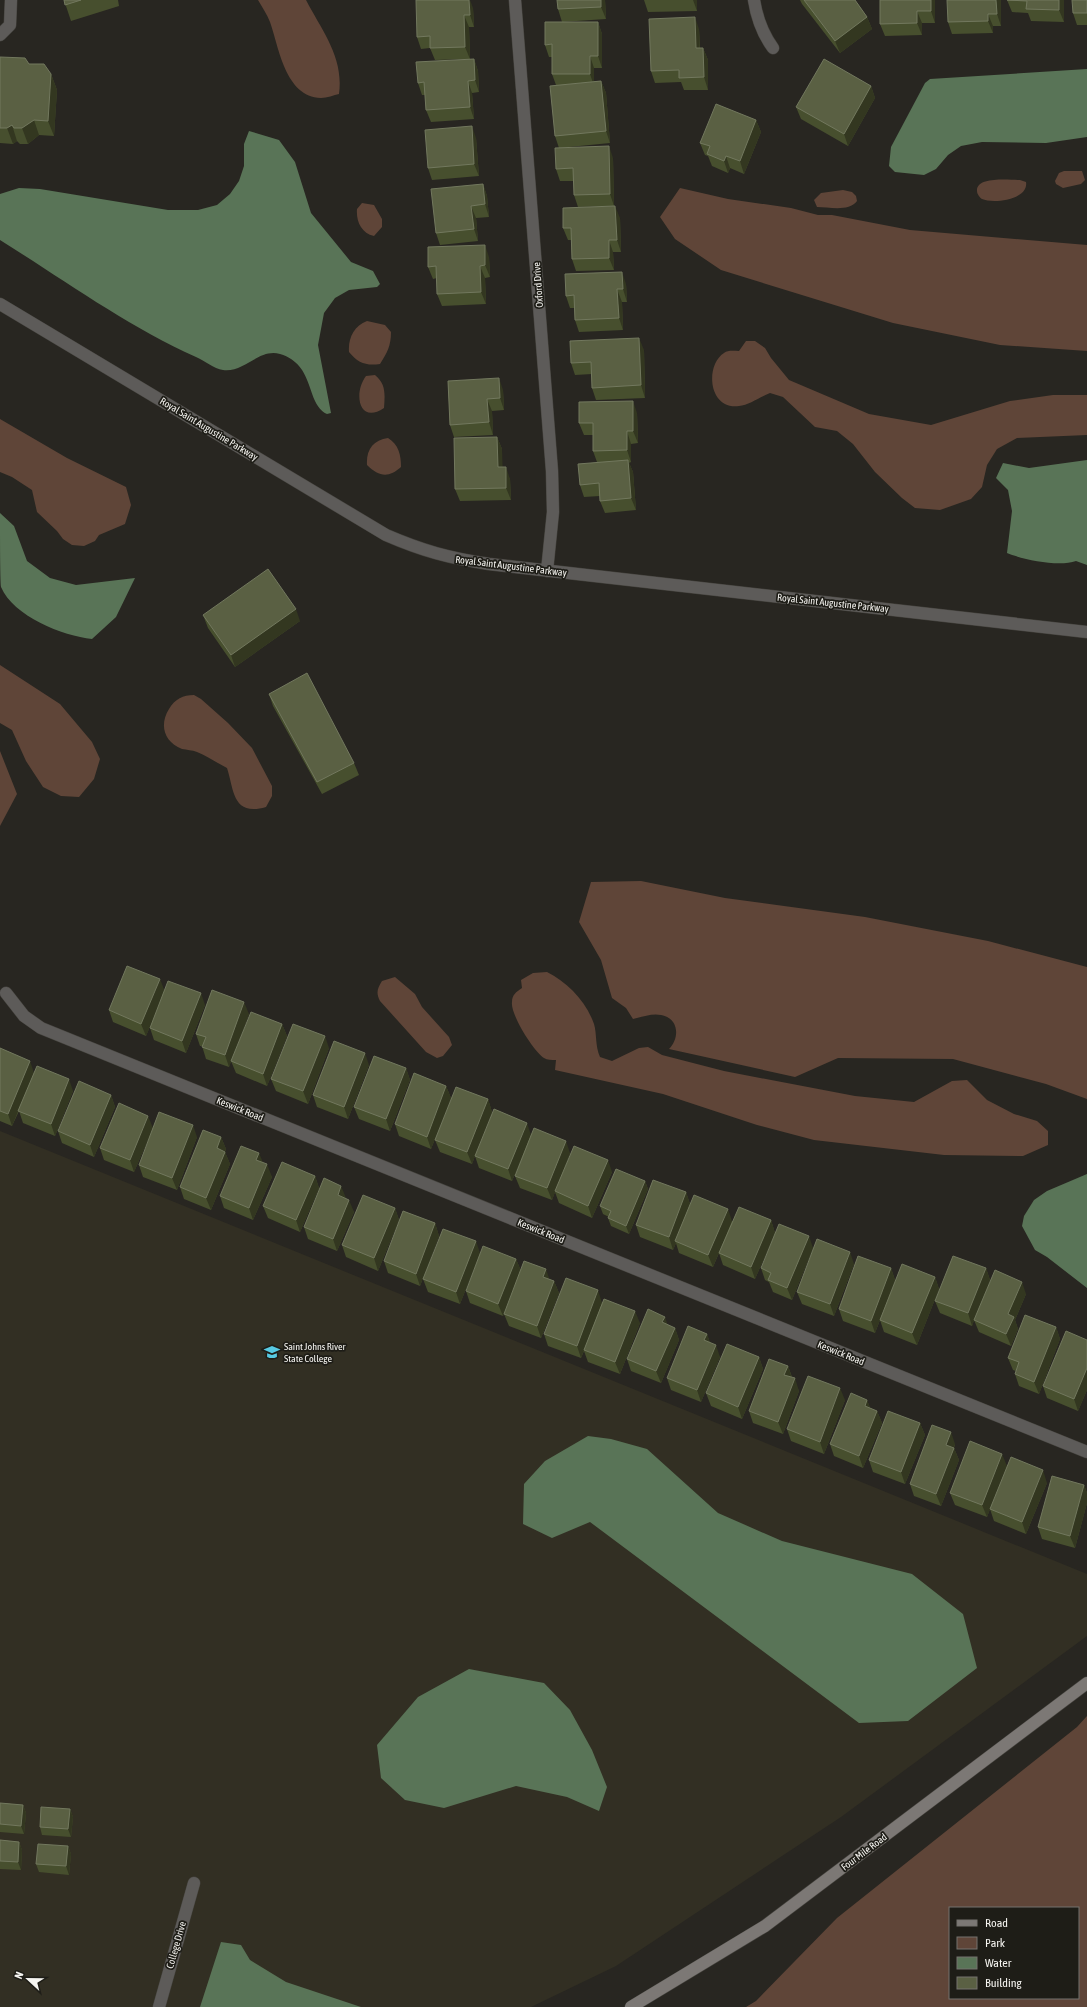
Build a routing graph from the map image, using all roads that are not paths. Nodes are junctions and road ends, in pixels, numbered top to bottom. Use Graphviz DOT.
graph roads {
  1 [pos="11,0"];
  2 [pos="515,0"];
  3 [pos="754,0"];
  4 [pos="0,35"];
  5 [pos="773,48"];
  6 [pos="0,304"];
  7 [pos="547,571"];
  8 [pos="1087,632"];
  9 [pos="6,993"];
  10 [pos="1087,1452"];
  11 [pos="1087,1683"];
  12 [pos="194,1883"];
  13 [pos="158,2007"];
  14 [pos="631,2007"];
  1 -- 4 [label="street"];
  2 -- 7 [label="street, Oxford Drive"];
  3 -- 5 [label="street"];
  6 -- 7 [label="street, Royal Saint Augustine Parkway"];
  7 -- 8 [label="street, Royal Saint Augustine Parkway"];
  9 -- 10 [label="street, Keswick Road"];
  11 -- 14 [label="main road, Four Mile Road"];
  12 -- 13 [label="street, College Drive"];
}
